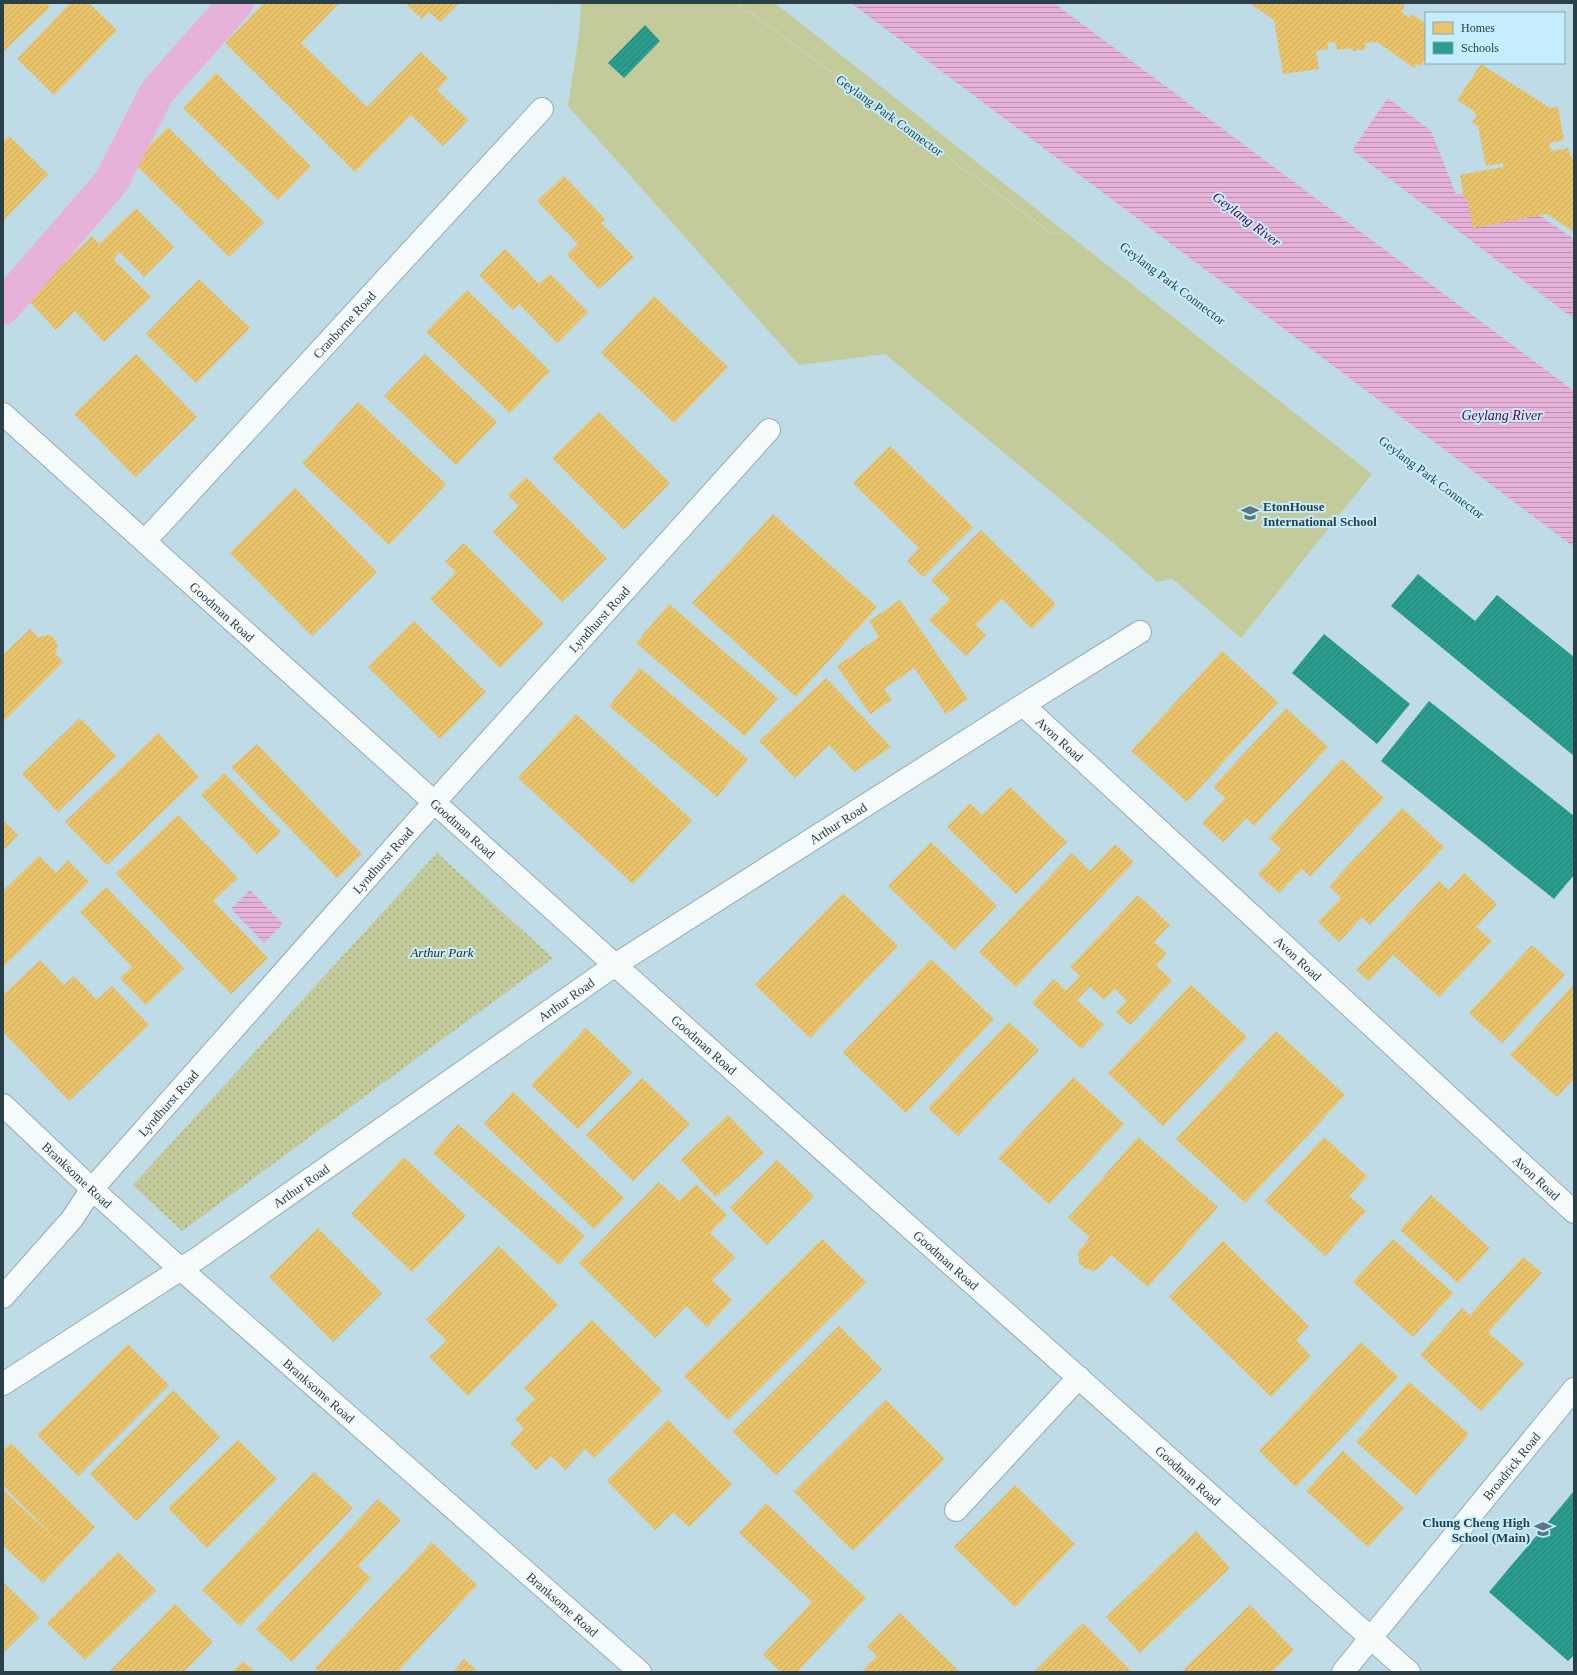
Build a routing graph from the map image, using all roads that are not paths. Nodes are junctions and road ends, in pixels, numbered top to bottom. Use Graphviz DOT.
graph roads {
  1 [pos="542,109"];
  2 [pos="3,414"];
  3 [pos="769,430"];
  4 [pos="146,540"];
  5 [pos="1140,632"];
  6 [pos="1023,705"];
  7 [pos="435,802"];
  8 [pos="616,965"];
  9 [pos="3,1105"];
  10 [pos="92,1189"];
  11 [pos="1574,1212"];
  12 [pos="180,1269"];
  13 [pos="3,1297"];
  14 [pos="1079,1377"];
  15 [pos="3,1384"];
  16 [pos="1574,1389"];
  17 [pos="956,1510"];
  18 [pos="1370,1637"];
  19 [pos="640,1672"];
  20 [pos="1343,1672"];
  21 [pos="1409,1672"];
  1 -- 4 [label="street, Cranborne Road"];
  2 -- 4 [label="street, Goodman Road"];
  3 -- 7 [label="street, Lyndhurst Road"];
  4 -- 7 [label="street, Goodman Road"];
  5 -- 6 [label="street, Arthur Road"];
  6 -- 8 [label="street, Arthur Road"];
  6 -- 11 [label="street, Avon Road"];
  7 -- 8 [label="street, Goodman Road"];
  7 -- 10 [label="street, Lyndhurst Road"];
  8 -- 12 [label="street, Arthur Road"];
  8 -- 14 [label="street, Goodman Road"];
  9 -- 10 [label="street, Branksome Road"];
  10 -- 12 [label="street, Branksome Road"];
  10 -- 13 [label="street, Lyndhurst Road"];
  12 -- 15 [label="street, Arthur Road"];
  12 -- 19 [label="street, Branksome Road"];
  14 -- 17 [label="street"];
  14 -- 18 [label="street, Goodman Road"];
  16 -- 18 [label="street, Broadrick Road"];
  18 -- 20 [label="street, Broadrick Road"];
  18 -- 21 [label="street, Goodman Road"];
}
